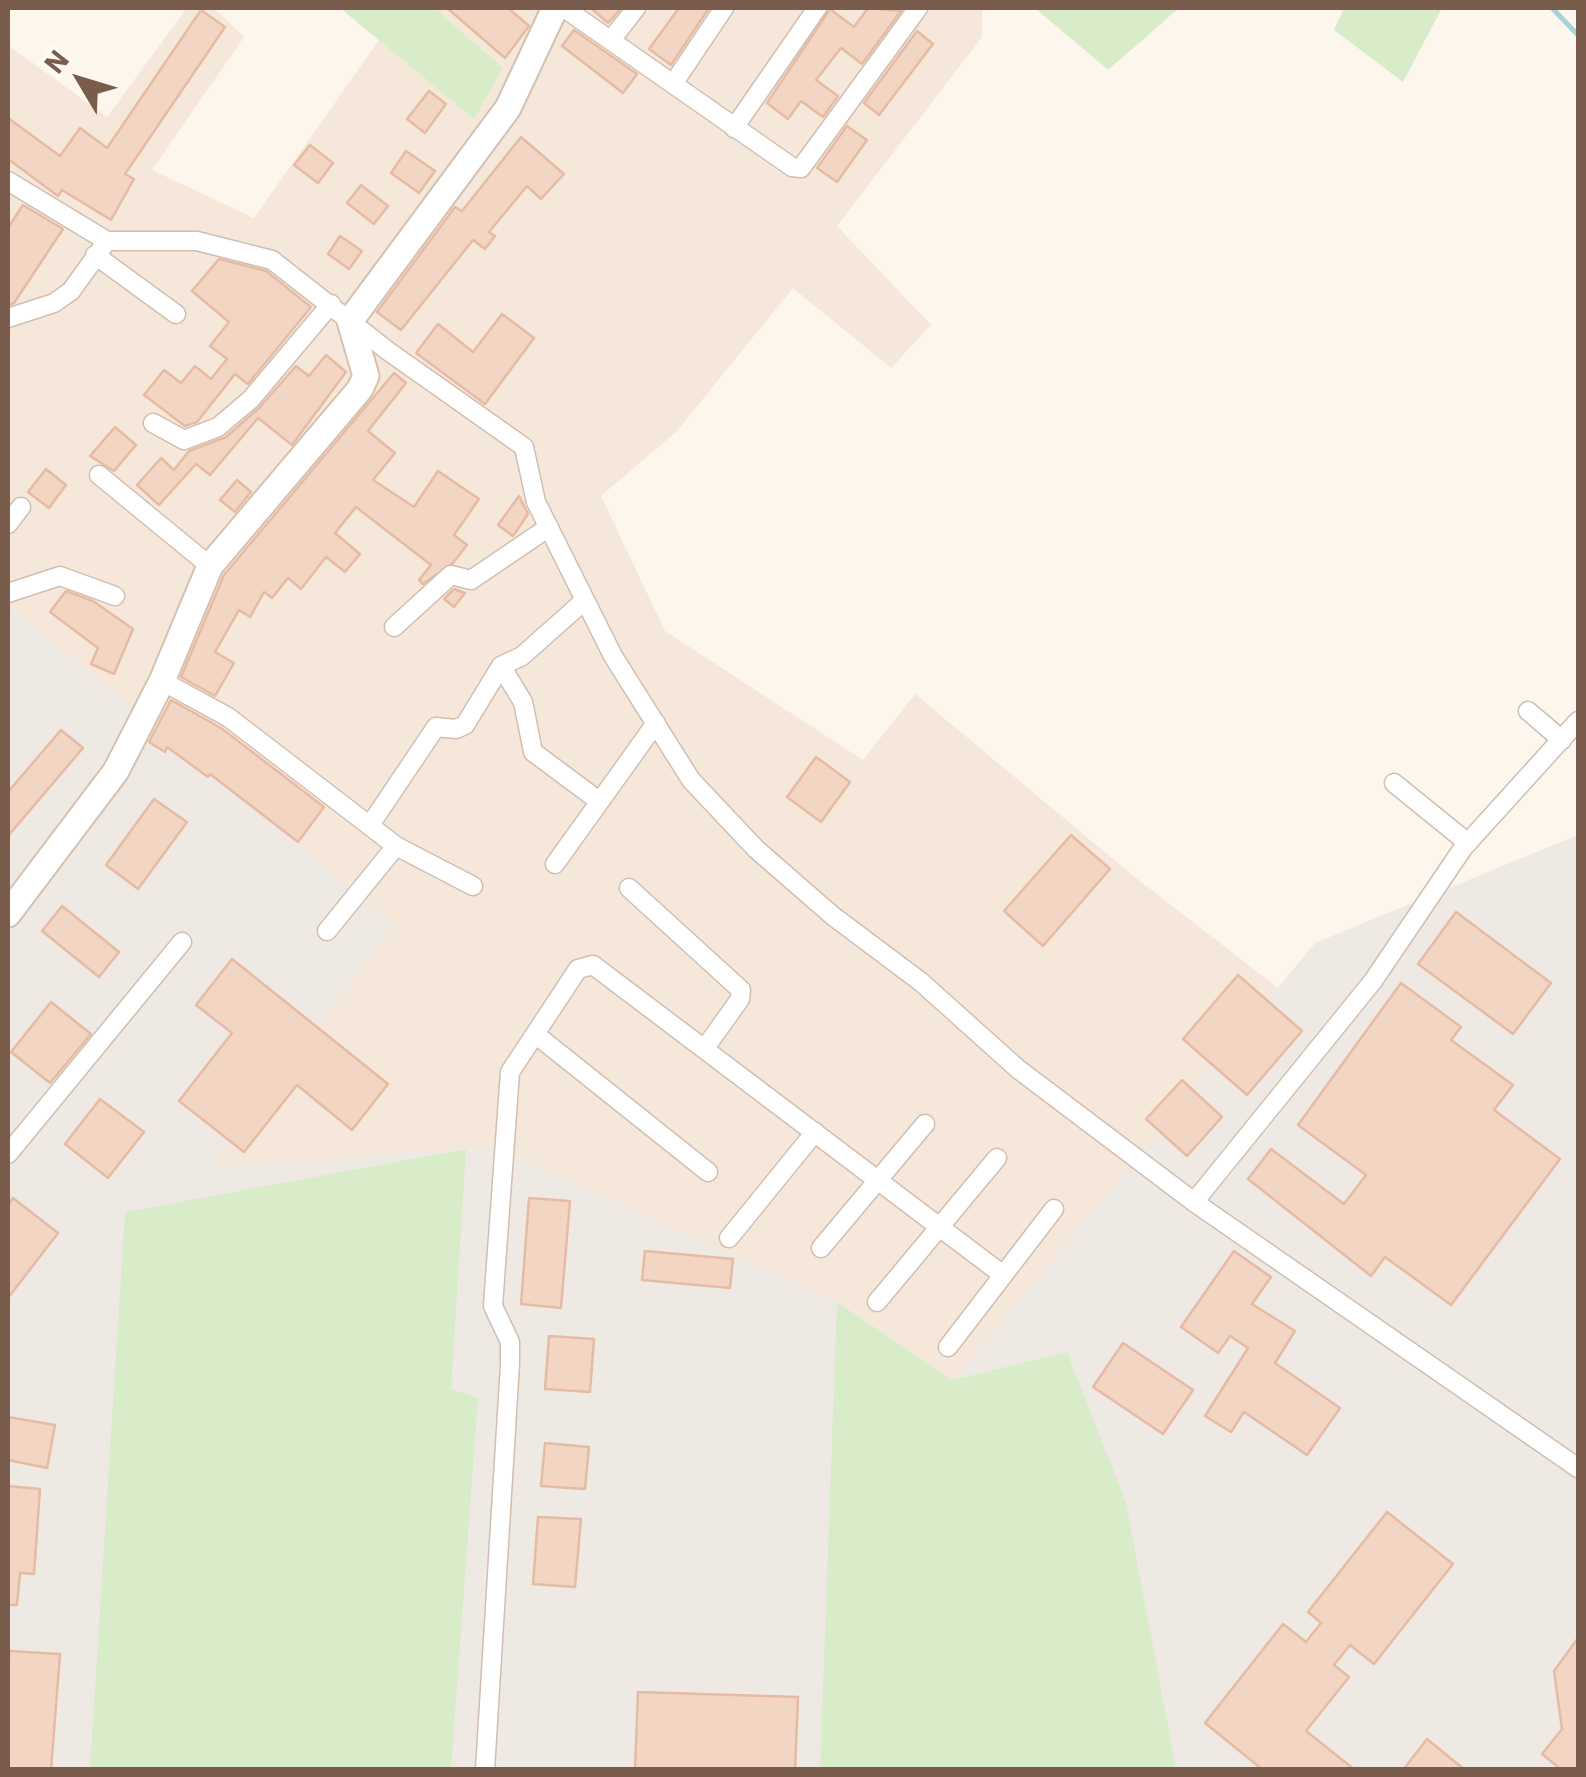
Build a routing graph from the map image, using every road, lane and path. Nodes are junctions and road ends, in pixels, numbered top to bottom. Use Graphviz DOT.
graph roads {
  1 [pos="555,8"];
  2 [pos="564,8"];
  3 [pos="636,8"];
  4 [pos="724,8"];
  5 [pos="817,8"];
  6 [pos="918,8"];
  7 [pos="611,40"];
  8 [pos="673,84"];
  9 [pos="734,128"];
  10 [pos="8,181"];
  11 [pos="101,248"];
  12 [pos="340,313"];
  13 [pos="176,314"];
  14 [pos="8,318"];
  15 [pos="153,423"];
  16 [pos="99,475"];
  17 [pos="21,507"];
  18 [pos="8,524"];
  19 [pos="549,527"];
  20 [pos="210,566"];
  21 [pos="8,593"];
  22 [pos="115,596"];
  23 [pos="586,600"];
  24 [pos="394,627"];
  25 [pos="501,666"];
  26 [pos="162,680"];
  27 [pos="1528,711"];
  28 [pos="1578,721"];
  29 [pos="656,723"];
  30 [pos="1570,738"];
  31 [pos="1394,783"];
  32 [pos="599,801"];
  33 [pos="370,826"];
  34 [pos="1470,841"];
  35 [pos="396,846"];
  36 [pos="555,864"];
  37 [pos="473,886"];
  38 [pos="628,888"];
  39 [pos="8,914"];
  40 [pos="327,931"];
  41 [pos="182,942"];
  42 [pos="535,1034"];
  43 [pos="705,1048"];
  44 [pos="925,1124"];
  45 [pos="816,1132"];
  46 [pos="8,1154"];
  47 [pos="997,1158"];
  48 [pos="708,1172"];
  49 [pos="878,1180"];
  50 [pos="1194,1202"];
  51 [pos="1054,1209"];
  52 [pos="940,1227"];
  53 [pos="729,1238"];
  54 [pos="821,1248"];
  55 [pos="1002,1275"];
  56 [pos="877,1302"];
  57 [pos="948,1346"];
  58 [pos="1578,1468"];
  59 [pos="485,1770"];
  1 -- 12 [label="street"];
  2 -- 7 [label="street"];
  3 -- 7 [label="street"];
  4 -- 8 [label="street"];
  5 -- 9 [label="street"];
  6 -- 9 [label="street"];
  7 -- 8 [label="street"];
  8 -- 9 [label="street"];
  10 -- 11 [label="street"];
  11 -- 12 [label="street"];
  11 -- 13 [label="street"];
  11 -- 14 [label="street"];
  12 -- 15 [label="street"];
  12 -- 19 [label="street"];
  12 -- 20 [label="street"];
  16 -- 20 [label="street"];
  17 -- 18 [label="street"];
  19 -- 23 [label="street"];
  19 -- 24 [label="street"];
  20 -- 26 [label="street"];
  21 -- 22 [label="street"];
  23 -- 25 [label="street"];
  23 -- 29 [label="street"];
  25 -- 32 [label="street"];
  25 -- 33 [label="street"];
  26 -- 33 [label="street"];
  26 -- 39 [label="street"];
  27 -- 30 [label="street"];
  28 -- 30 [label="street"];
  29 -- 32 [label="street"];
  29 -- 50 [label="street"];
  30 -- 34 [label="street"];
  31 -- 34 [label="street"];
  32 -- 36 [label="street"];
  33 -- 35 [label="street"];
  34 -- 50 [label="street"];
  35 -- 37 [label="street"];
  35 -- 40 [label="street"];
  38 -- 43 [label="street"];
  41 -- 46 [label="street"];
  42 -- 43 [label="street"];
  42 -- 48 [label="street"];
  42 -- 59 [label="street"];
  43 -- 45 [label="street"];
  44 -- 49 [label="street"];
  45 -- 49 [label="street"];
  45 -- 53 [label="street"];
  47 -- 52 [label="street"];
  49 -- 52 [label="street"];
  49 -- 54 [label="street"];
  50 -- 58 [label="street"];
  51 -- 55 [label="street"];
  52 -- 55 [label="street"];
  52 -- 56 [label="street"];
  55 -- 57 [label="street"];
}
